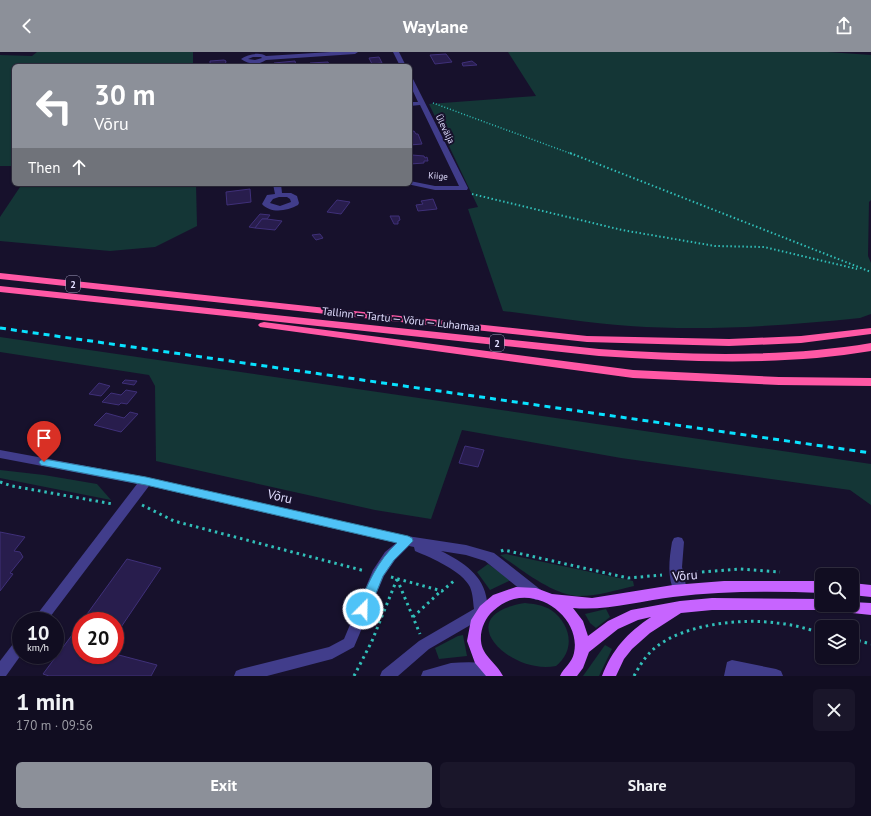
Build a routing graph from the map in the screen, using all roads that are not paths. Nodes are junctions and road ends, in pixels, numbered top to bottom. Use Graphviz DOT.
graph roads {
  1 [pos="355,52"];
  2 [pos="396,52"];
  3 [pos="265,58"];
  4 [pos="402,64"];
  5 [pos="412,83"];
  6 [pos="422,102"];
  7 [pos="412,104"];
  8 [pos="412,182"];
  9 [pos="277,186"];
  10 [pos="464,188"];
  11 [pos="279,195"];
  12 [pos="0,276"];
  13 [pos="0,289"];
  14 [pos="125,301"];
  15 [pos="871,331"];
  16 [pos="871,347"];
  17 [pos="871,382"];
  18 [pos="0,454"];
  19 [pos="146,481"];
  20 [pos="408,541"];
  21 [pos="678,542"];
  22 [pos="815,587"];
  23 [pos="680,590"];
  24 [pos="859,590"];
  25 [pos="871,591"];
  26 [pos="536,594"];
  27 [pos="552,600"];
  28 [pos="815,605"];
  29 [pos="680,607"];
  30 [pos="859,608"];
  31 [pos="871,609"];
  32 [pos="46,612"];
  33 [pos="481,612"];
  34 [pos="582,649"];
  35 [pos="12,656"];
  36 [pos="0,672"];
  37 [pos="493,673"];
  38 [pos="568,675"];
  39 [pos="241,676"];
  40 [pos="387,676"];
  41 [pos="428,676"];
  42 [pos="609,676"];
  43 [pos="732,676"];
  44 [pos="776,676"];
  1 -- 3 [label="street"];
  2 -- 4 [label="street"];
  5 -- 6 [label="street, Ülevälja"];
  6 -- 7 [label="street"];
  6 -- 10 [label="street, Ülevälja"];
  8 -- 10 [label="street, Kiige"];
  9 -- 11 [label="street"];
  12 -- 15 [label="highway, Tallinn — Tartu — Võru — Luhamaa / 2"];
  13 -- 14 [label="highway, Tallinn — Tartu — Võru — Luhamaa / 2"];
  14 -- 16 [label="highway, Tallinn — Tartu — Võru — Luhamaa / 2"];
  14 -- 17 [label="highway"];
  18 -- 19 [label="street, Võru"];
  19 -- 20 [label="street, Võru"];
  19 -- 32 [label="street"];
  20 -- 26 [label="street, Võru"];
  20 -- 33 [label="street, Võru"];
  20 -- 39 [label="street"];
  21 -- 23 [label="street"];
  22 -- 23 [label="main road, Võru"];
  23 -- 27 [label="main road, Võru"];
  24 -- 25 [label="main road"];
  26 -- 27 [label="main road"];
  26 -- 33 [label="main road"];
  27 -- 34 [label="main road"];
  28 -- 29 [label="main road"];
  29 -- 34 [label="main road"];
  29 -- 42 [label="main road"];
  30 -- 31 [label="main road"];
  33 -- 37 [label="main road"];
  33 -- 40 [label="street"];
  34 -- 38 [label="main road"];
  35 -- 36 [label="street"];
  37 -- 41 [label="street"];
  43 -- 44 [label="street"];
}
